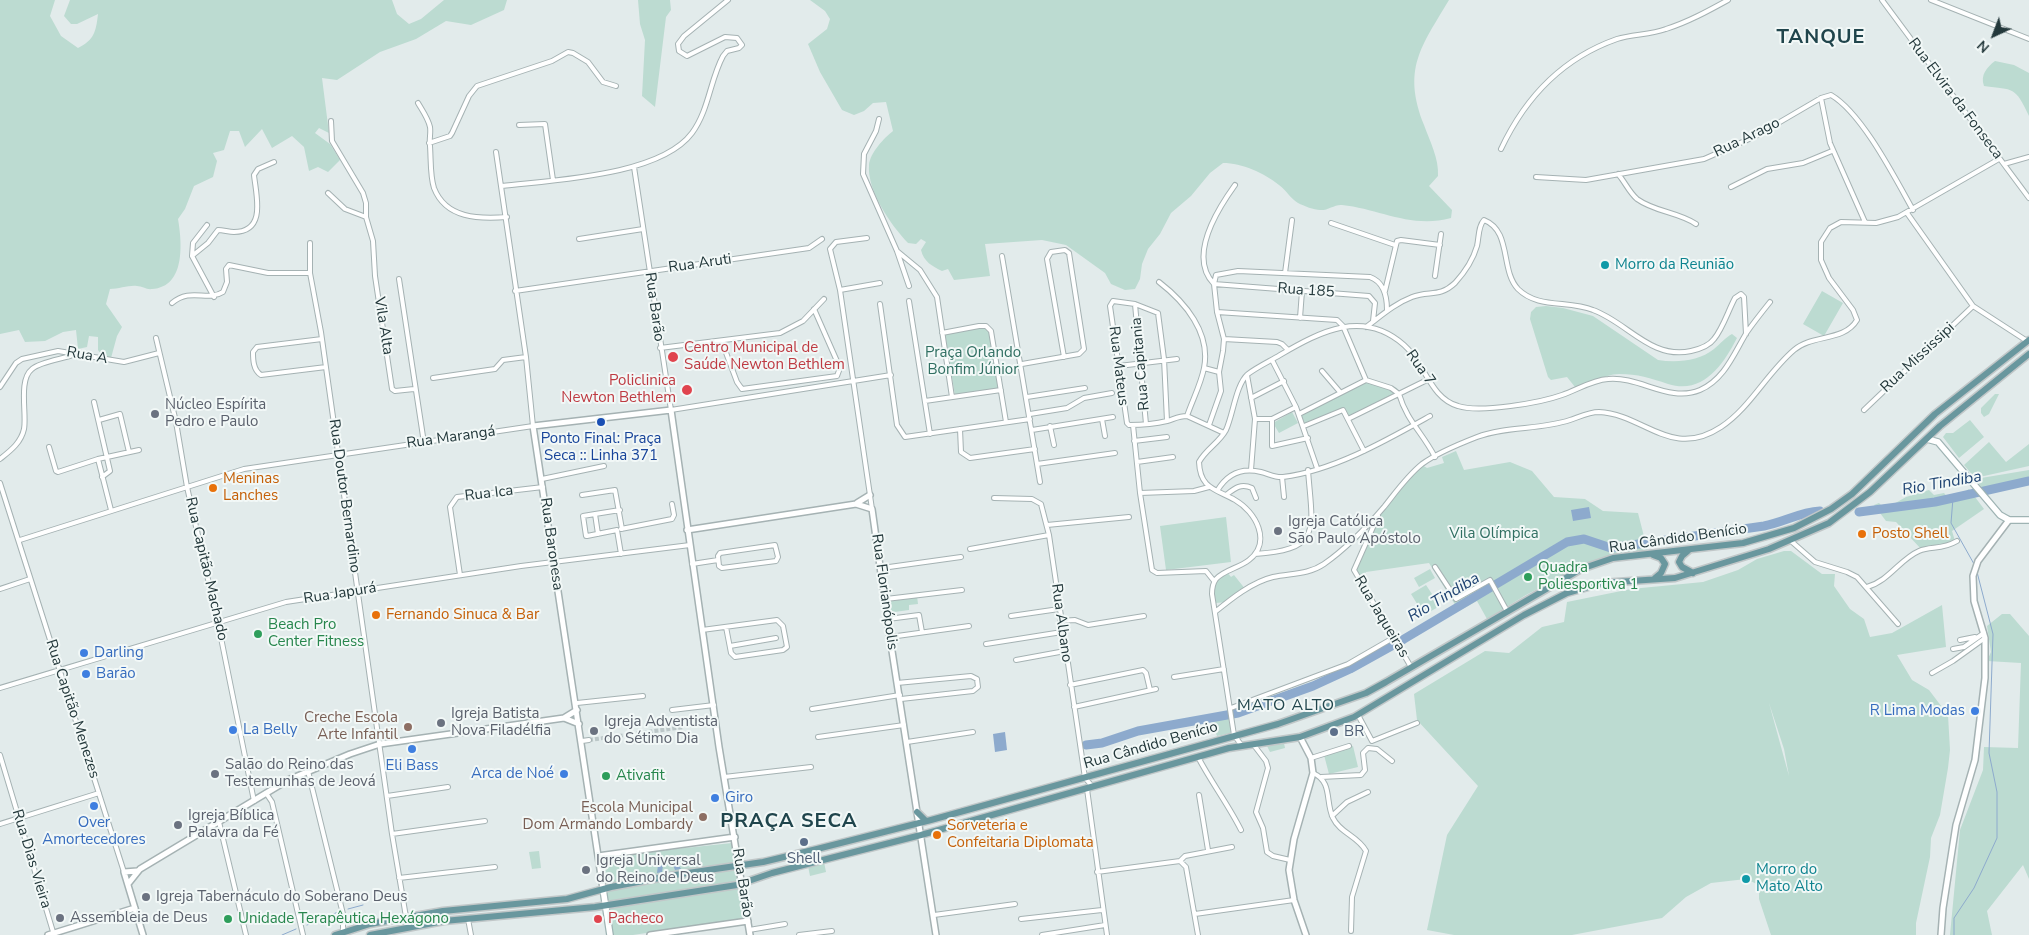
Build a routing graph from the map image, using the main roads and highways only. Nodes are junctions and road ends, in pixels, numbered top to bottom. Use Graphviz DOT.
graph roads {
  1 [pos="2028,341"];
  2 [pos="2029,354"];
  3 [pos="1937,430"];
  4 [pos="1927,439"];
  5 [pos="1938,442"];
  6 [pos="2029,520"];
  7 [pos="1690,550"];
  8 [pos="1640,554"];
  9 [pos="1693,573"];
  10 [pos="1651,579"];
  11 [pos="917,812"];
  12 [pos="923,822"];
  13 [pos="603,889"];
  14 [pos="605,906"];
  15 [pos="335,935"];
  16 [pos="370,935"];
  17 [pos="610,935"];
  1 -- 7 [label="main road, Rua Cândido Benício"];
  2 -- 3 [label="main road, Rua Cândido Benício"];
  3 -- 4 [label="main road, Rua Cândido Benício"];
  3 -- 5 [label="main road"];
  4 -- 5 [label="main road"];
  4 -- 9 [label="main road, Rua Cândido Benício"];
  5 -- 6 [label="main road"];
  7 -- 8 [label="main road, Rua Cândido Benício"];
  7 -- 9 [label="main road"];
  8 -- 10 [label="main road"];
  8 -- 12 [label="main road, Rua Cândido Benício"];
  9 -- 10 [label="main road, Rua Cândido Benício"];
  10 -- 14 [label="main road, Rua Cândido Benício"];
  11 -- 12 [label="main road"];
  12 -- 13 [label="main road, Rua Cândido Benício"];
  13 -- 14 [label="main road, Rua Baronesa"];
  13 -- 15 [label="main road, Rua Cândido Benício"];
  14 -- 16 [label="main road, Rua Cândido Benício"];
  14 -- 17 [label="main road, Rua Baronesa"];
}
